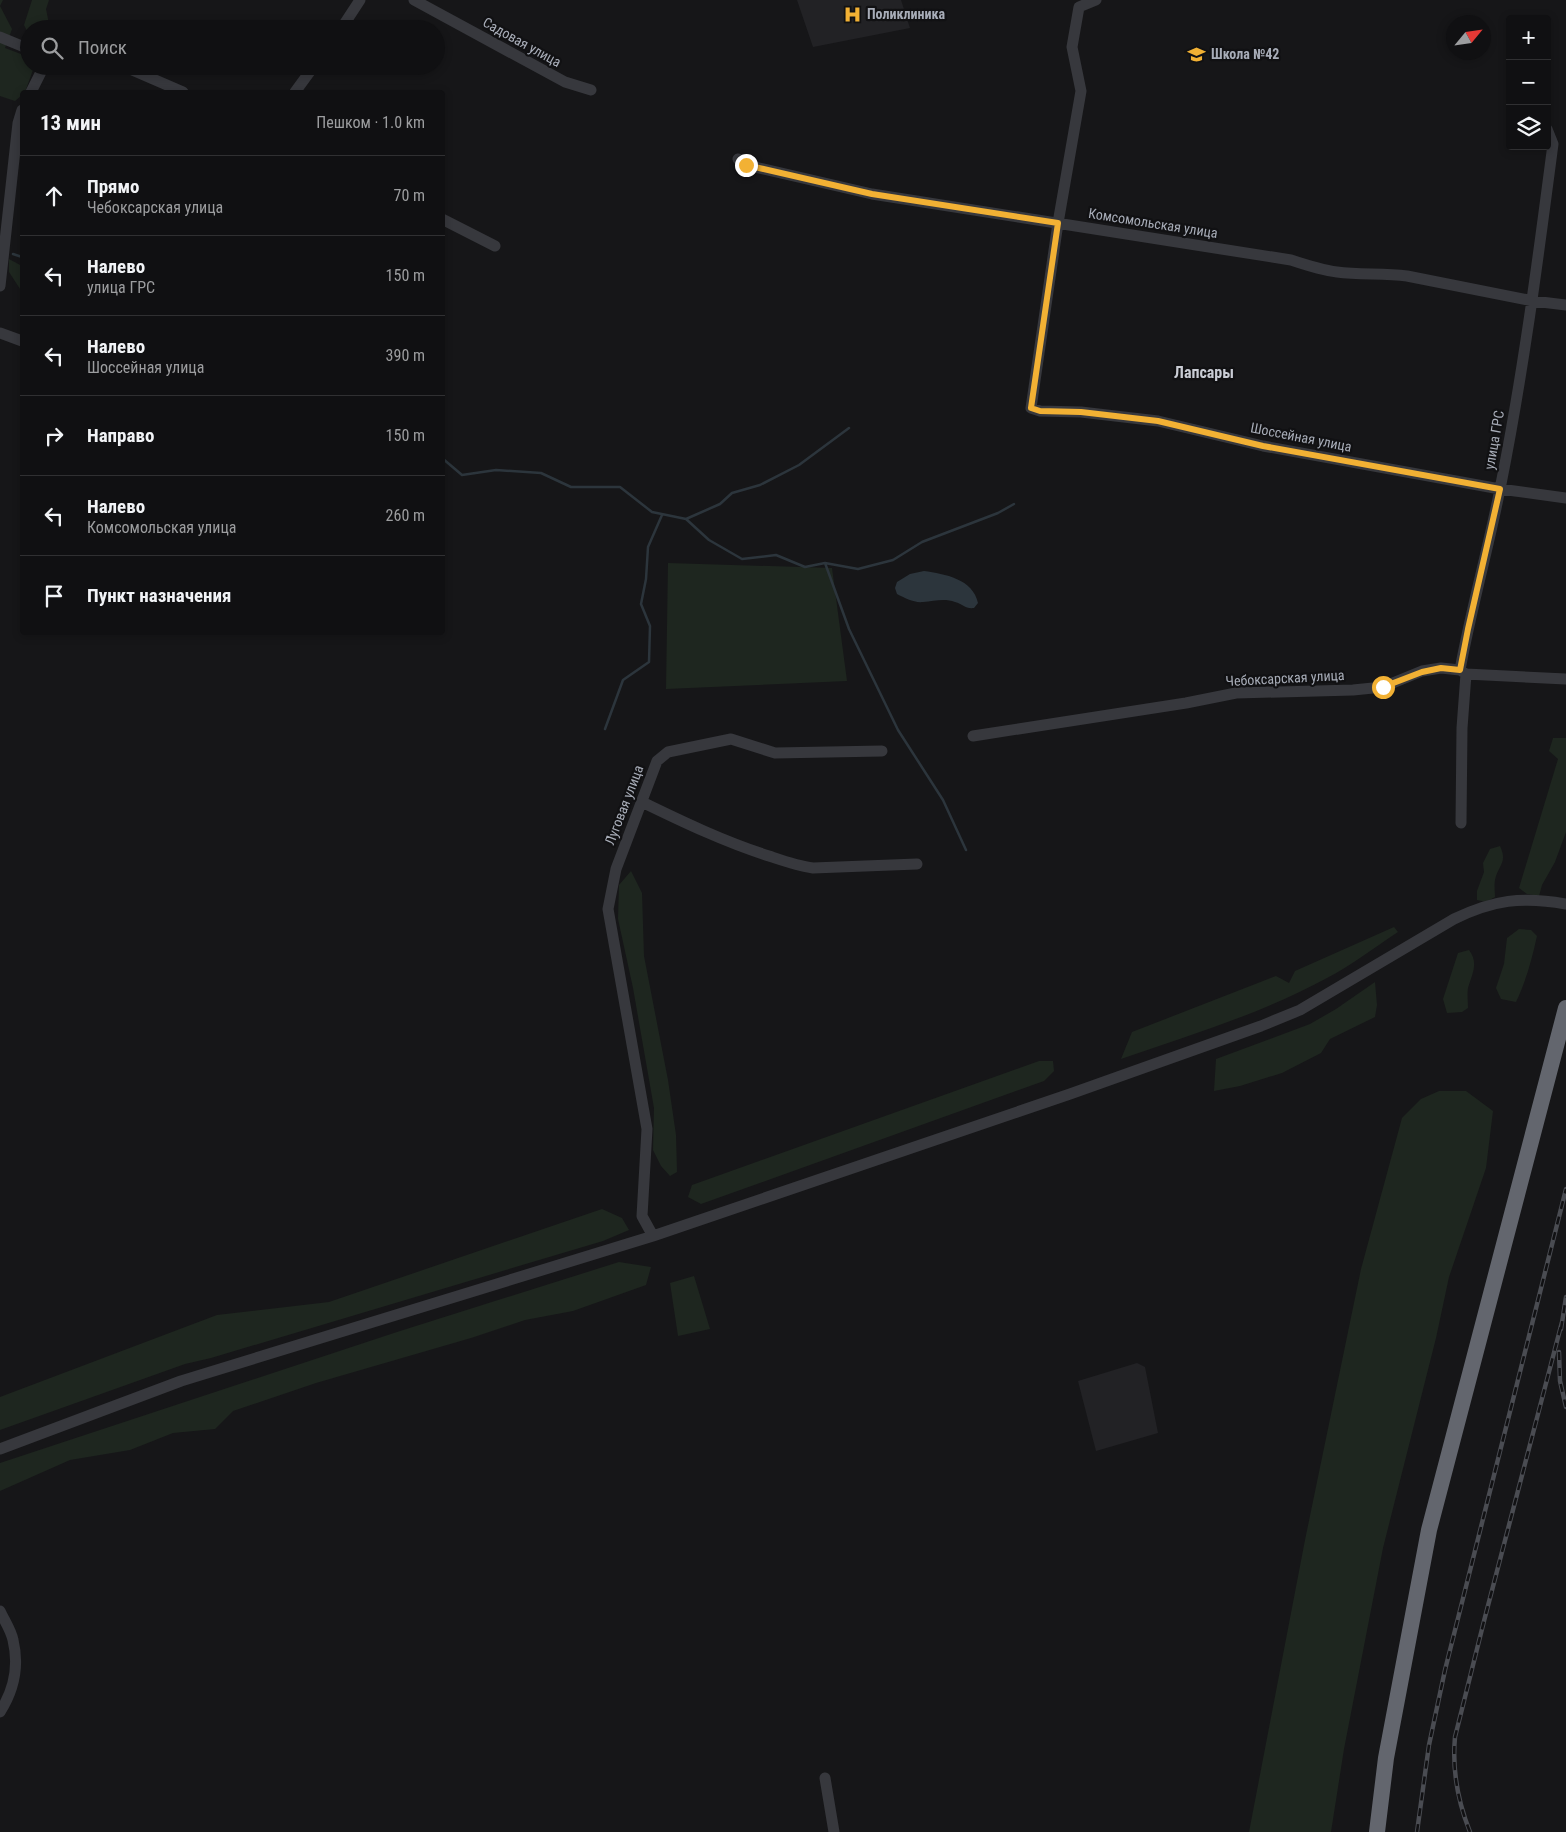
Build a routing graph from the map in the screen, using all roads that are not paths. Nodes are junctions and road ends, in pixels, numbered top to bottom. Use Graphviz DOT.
graph roads {
  1 [pos="360,0"];
  2 [pos="414,0"];
  3 [pos="1096,0"];
  4 [pos="346,20"];
  5 [pos="0,37"];
  6 [pos="20,45"];
  7 [pos="39,75"];
  8 [pos="144,75"];
  9 [pos="308,75"];
  10 [pos="31,90"];
  11 [pos="178,90"];
  12 [pos="297,90"];
  13 [pos="591,90"];
  14 [pos="20,116"];
  15 [pos="1551,139"];
  16 [pos="738,159"];
  17 [pos="445,221"];
  18 [pos="1058,223"];
  19 [pos="495,246"];
  20 [pos="0,286"];
  21 [pos="1533,302"];
  22 [pos="1566,306"];
  23 [pos="0,333"];
  24 [pos="20,340"];
  25 [pos="1500,489"];
  26 [pos="1566,498"];
  27 [pos="1463,672"];
  28 [pos="1566,679"];
  29 [pos="973,736"];
  30 [pos="882,751"];
  31 [pos="642,802"];
  32 [pos="1461,823"];
  33 [pos="917,864"];
  34 [pos="1565,904"];
  35 [pos="1566,1008"];
  36 [pos="653,1236"];
  37 [pos="0,1449"];
  38 [pos="0,1611"];
  39 [pos="0,1712"];
  40 [pos="825,1778"];
  41 [pos="834,1832"];
  42 [pos="1377,1832"];
  1 -- 4 [label="street"];
  2 -- 13 [label="street, Садовая улица"];
  3 -- 18 [label="street"];
  5 -- 6 [label="street"];
  7 -- 10 [label="street"];
  8 -- 11 [label="street"];
  9 -- 12 [label="street"];
  14 -- 20 [label="street"];
  15 -- 21 [label="street, улица ГРС"];
  16 -- 18 [label="street, Комсомольская улица"];
  17 -- 19 [label="street"];
  18 -- 21 [label="street, Комсомольская улица"];
  18 -- 25 [label="street, Шоссейная улица"];
  21 -- 22 [label="street, Комсомольская улица"];
  21 -- 25 [label="street, улица ГРС"];
  23 -- 24 [label="street"];
  25 -- 26 [label="street, Шоссейная улица"];
  25 -- 27 [label="street, улица ГРС"];
  27 -- 28 [label="street, Чебоксарская улица"];
  27 -- 29 [label="street, Чебоксарская улица"];
  27 -- 32 [label="street, улица ГРС"];
  30 -- 31 [label="street, Луговая улица"];
  31 -- 33 [label="street"];
  31 -- 36 [label="street, Луговая улица"];
  34 -- 36 [label="street"];
  35 -- 42 [label="highway"];
  36 -- 37 [label="street"];
  38 -- 39 [label="street"];
  40 -- 41 [label="street"];
}
